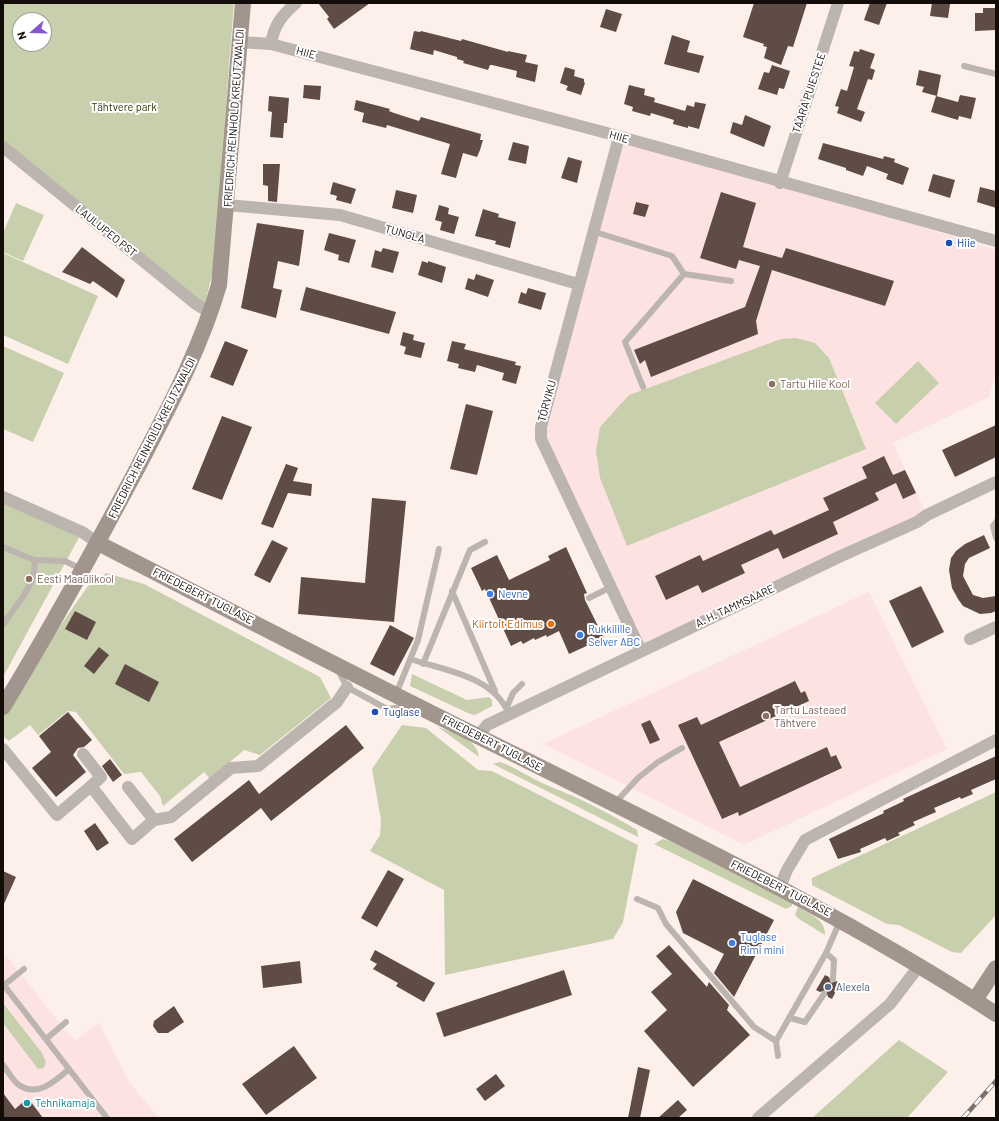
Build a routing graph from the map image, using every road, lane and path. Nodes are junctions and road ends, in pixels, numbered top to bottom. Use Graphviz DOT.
graph roads {
  1 [pos="243,3"];
  2 [pos="296,3"];
  3 [pos="838,3"];
  4 [pos="240,42"];
  5 [pos="271,44"];
  6 [pos="964,66"];
  7 [pos="996,74"];
  8 [pos="619,137"];
  9 [pos="3,147"];
  10 [pos="780,182"];
  11 [pos="227,205"];
  12 [pos="592,231"];
  13 [pos="996,241"];
  14 [pos="684,274"];
  15 [pos="730,281"];
  16 [pos="578,284"];
  17 [pos="211,313"];
  18 [pos="643,387"];
  19 [pos="996,482"];
  20 [pos="3,496"];
  21 [pos="996,522"];
  22 [pos="996,538"];
  23 [pos="485,542"];
  24 [pos="98,543"];
  25 [pos="3,547"];
  26 [pos="439,549"];
  27 [pos="34,560"];
  28 [pos="83,570"];
  29 [pos="611,587"];
  30 [pos="452,591"];
  31 [pos="589,598"];
  32 [pos="3,624"];
  33 [pos="996,627"];
  34 [pos="970,639"];
  35 [pos="641,650"];
  36 [pos="410,659"];
  37 [pos="335,663"];
  38 [pos="423,664"];
  39 [pos="522,684"];
  40 [pos="347,687"];
  41 [pos="494,691"];
  42 [pos="396,694"];
  43 [pos="415,704"];
  44 [pos="3,707"];
  45 [pos="508,711"];
  46 [pos="478,736"];
  47 [pos="996,740"];
  48 [pos="682,748"];
  49 [pos="3,749"];
  50 [pos="84,754"];
  51 [pos="90,786"];
  52 [pos="128,787"];
  53 [pos="614,804"];
  54 [pos="154,820"];
  55 [pos="780,887"];
  56 [pos="638,899"];
  57 [pos="841,919"];
  58 [pos="826,953"];
  59 [pos="919,966"];
  60 [pos="996,968"];
  61 [pos="24,969"];
  62 [pos="833,979"];
  63 [pos="3,985"];
  64 [pos="824,994"];
  65 [pos="975,1000"];
  66 [pos="996,1014"];
  67 [pos="790,1018"];
  68 [pos="66,1022"];
  69 [pos="46,1039"];
  70 [pos="776,1041"];
  71 [pos="778,1056"];
  72 [pos="3,1065"];
  73 [pos="69,1069"];
  74 [pos="105,1117"];
  75 [pos="758,1118"];
  1 -- 4 [label="street, FRIEDRICH REINHOLD KREUTZWALDI"];
  2 -- 5 [label="street"];
  3 -- 10 [label="street, TAARA PUIESTEE"];
  4 -- 5 [label="street, HIIE"];
  4 -- 11 [label="street, FRIEDRICH REINHOLD KREUTZWALDI"];
  5 -- 8 [label="street, HIIE"];
  6 -- 7 [label="lane"];
  8 -- 10 [label="street, HIIE"];
  8 -- 12 [label="street, TÕRVIKU"];
  9 -- 17 [label="street, LAULUPEO PST"];
  10 -- 13 [label="street, HIIE"];
  11 -- 16 [label="street, TUNGLA"];
  11 -- 17 [label="street, FRIEDRICH REINHOLD KREUTZWALDI"];
  12 -- 14 [label="lane"];
  12 -- 16 [label="street, TÕRVIKU"];
  14 -- 15 [label="lane"];
  14 -- 18 [label="lane"];
  16 -- 29 [label="street, TÕRVIKU"];
  17 -- 24 [label="street, FRIEDRICH REINHOLD KREUTZWALDI"];
  19 -- 35 [label="street, A. H. TAMMSAARE"];
  20 -- 24 [label="street, FRIEDEBERT TUGLASE"];
  21 -- 22 [label="lane"];
  23 -- 30 [label="lane"];
  24 -- 28 [label="street, FRIEDRICH REINHOLD KREUTZWALDI"];
  24 -- 37 [label="street, FRIEDEBERT TUGLASE"];
  25 -- 27 [label="lane"];
  26 -- 36 [label="lane"];
  27 -- 28 [label="lane"];
  27 -- 32 [label="lane"];
  28 -- 44 [label="street, FRIEDRICH REINHOLD KREUTZWALDI"];
  29 -- 31 [label="lane"];
  29 -- 35 [label="street, TÕRVIKU"];
  30 -- 38 [label="lane"];
  30 -- 41 [label="lane"];
  33 -- 34 [label="street"];
  35 -- 45 [label="street, A. H. TAMMSAARE"];
  36 -- 38 [label="lane"];
  36 -- 42 [label="lane"];
  37 -- 40 [label="lane"];
  37 -- 42 [label="street, FRIEDEBERT TUGLASE"];
  38 -- 41 [label="lane"];
  39 -- 45 [label="lane"];
  40 -- 43 [label="lane"];
  40 -- 54 [label="street"];
  41 -- 45 [label="lane"];
  42 -- 43 [label="street, FRIEDEBERT TUGLASE"];
  43 -- 46 [label="street, FRIEDEBERT TUGLASE"];
  45 -- 46 [label="street, A. H. TAMMSAARE"];
  46 -- 53 [label="street, FRIEDEBERT TUGLASE"];
  47 -- 55 [label="street"];
  48 -- 53 [label="lane"];
  49 -- 51 [label="street"];
  50 -- 51 [label="street"];
  51 -- 54 [label="street"];
  52 -- 54 [label="street"];
  53 -- 55 [label="street, FRIEDEBERT TUGLASE"];
  55 -- 57 [label="street, FRIEDEBERT TUGLASE"];
  56 -- 70 [label="lane"];
  57 -- 58 [label="lane"];
  57 -- 59 [label="street, FRIEDEBERT TUGLASE"];
  58 -- 62 [label="lane"];
  58 -- 67 [label="lane"];
  59 -- 65 [label="street, FRIEDEBERT TUGLASE"];
  59 -- 75 [label="street"];
  60 -- 65 [label="street"];
  61 -- 63 [label="lane"];
  63 -- 69 [label="lane"];
  64 -- 67 [label="lane"];
  65 -- 66 [label="street, FRIEDEBERT TUGLASE"];
  67 -- 70 [label="lane"];
  68 -- 69 [label="lane"];
  69 -- 73 [label="lane"];
  70 -- 71 [label="lane"];
  72 -- 73 [label="lane"];
  73 -- 74 [label="lane"];
}
